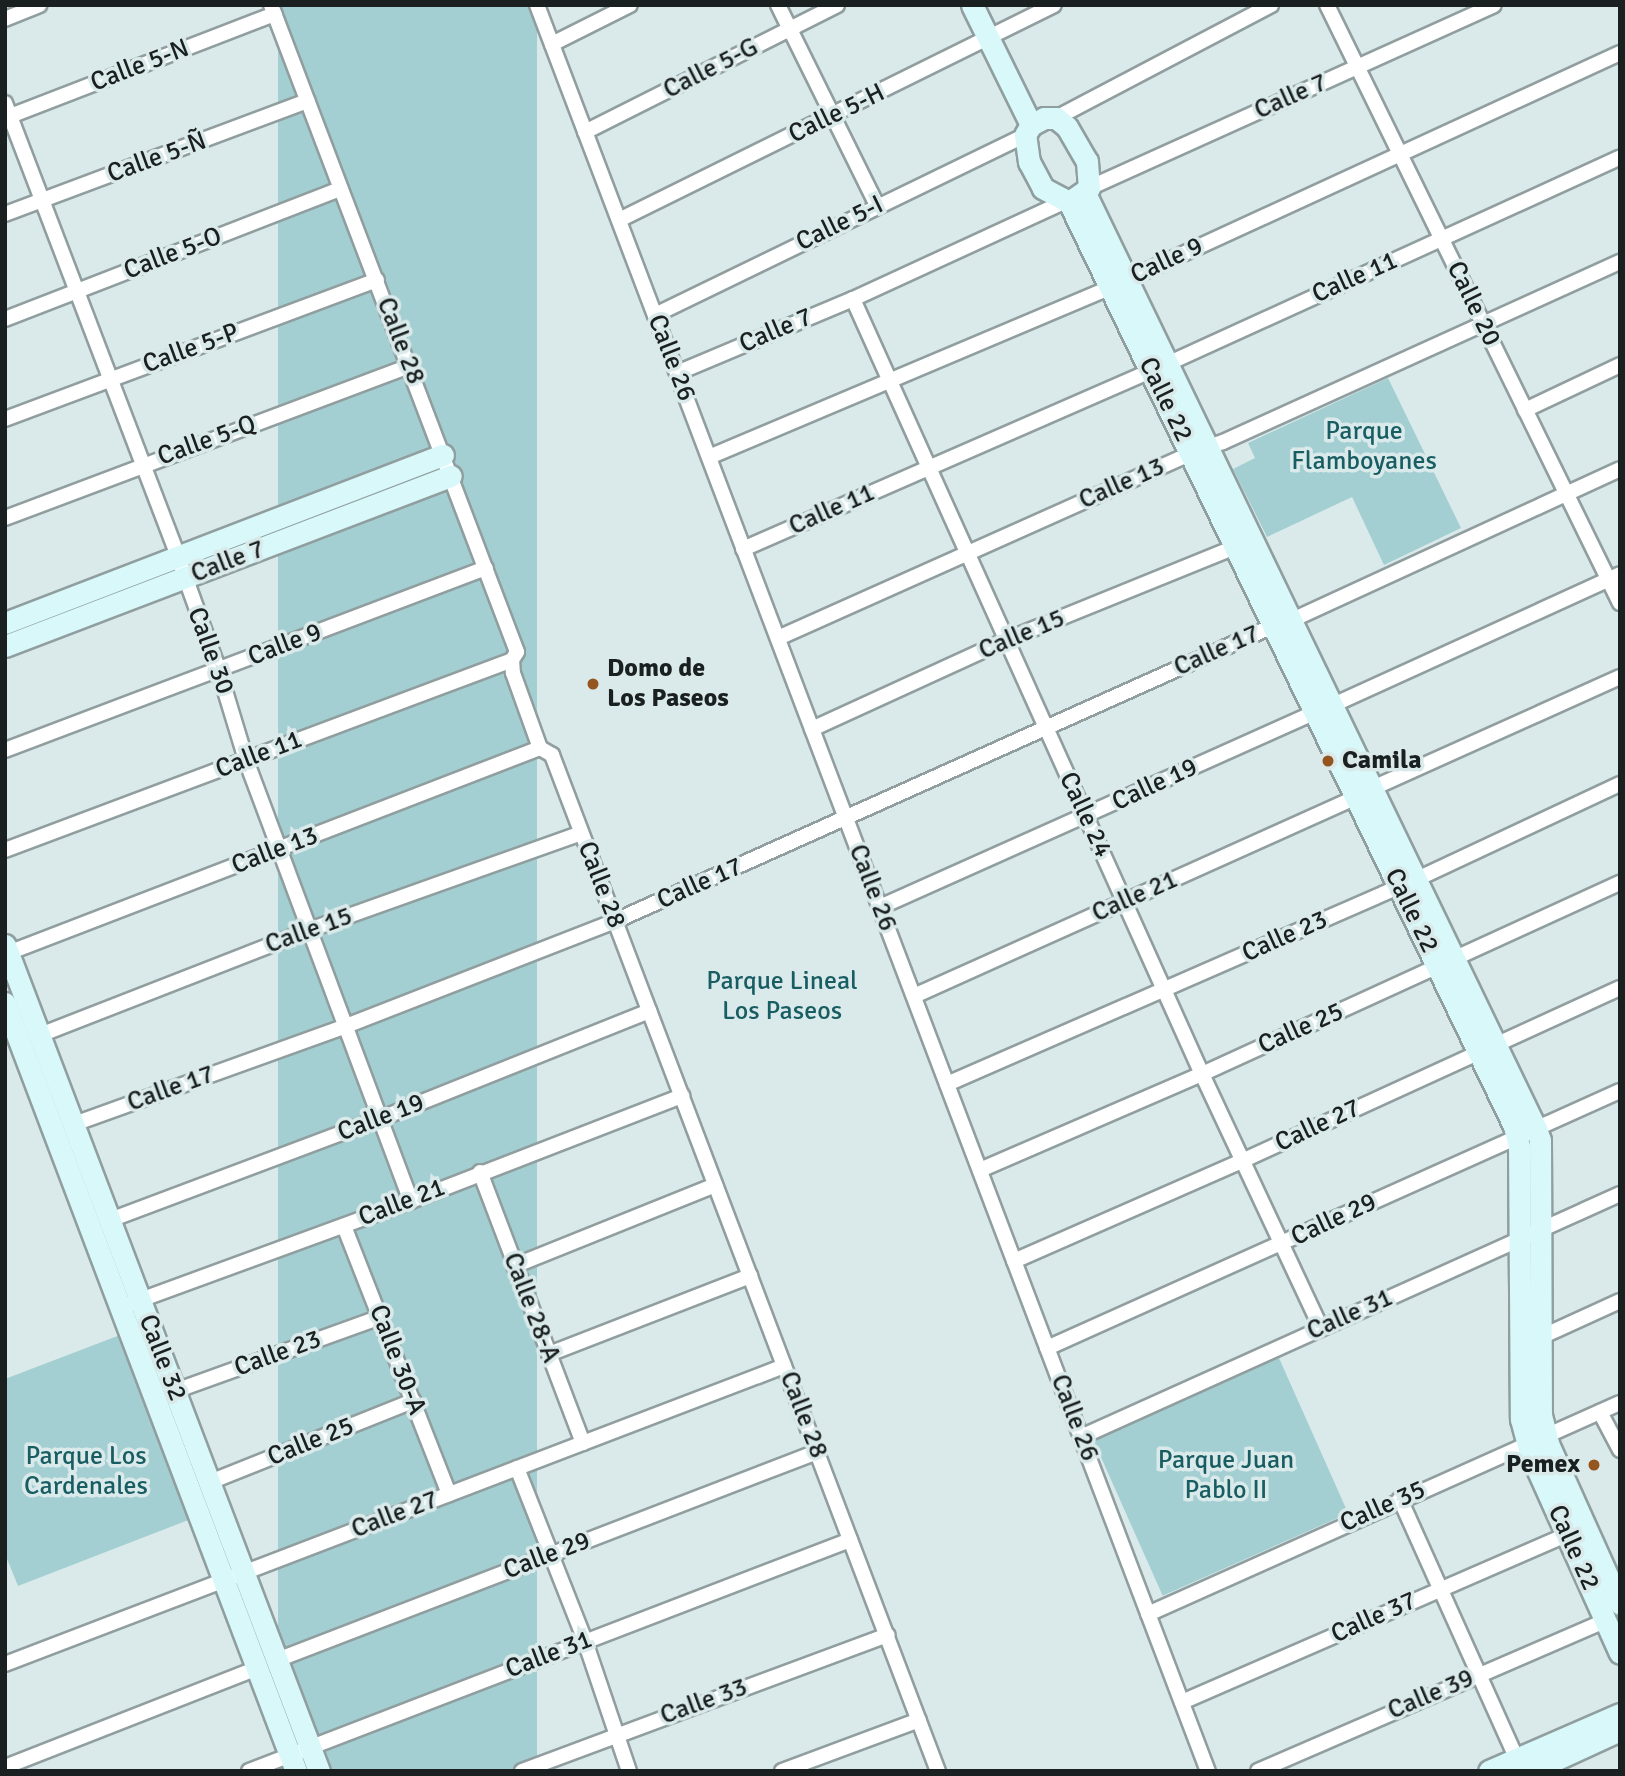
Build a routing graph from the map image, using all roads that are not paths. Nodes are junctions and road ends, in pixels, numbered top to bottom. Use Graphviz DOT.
graph roads {
  1 [pos="39,5"];
  2 [pos="537,5"];
  3 [pos="630,5"];
  4 [pos="778,5"];
  5 [pos="837,5"];
  6 [pos="972,5"];
  7 [pos="989,5"];
  8 [pos="1054,5"];
  9 [pos="1271,5"];
  10 [pos="1327,5"];
  11 [pos="1494,5"];
  12 [pos="273,10"];
  13 [pos="5,19"];
  14 [pos="790,29"];
  15 [pos="995,34"];
  16 [pos="552,44"];
  17 [pos="1620,53"];
  18 [pos="1357,67"];
  19 [pos="308,101"];
  20 [pos="7,112"];
  21 [pos="832,117"];
  22 [pos="1039,124"];
  23 [pos="585,132"];
  24 [pos="1400,154"];
  25 [pos="1620,158"];
  26 [pos="341,189"];
  27 [pos="1077,196"];
  28 [pos="42,200"];
  29 [pos="877,205"];
  30 [pos="5,214"];
  31 [pos="619,220"];
  32 [pos="1441,239"];
  33 [pos="1620,262"];
  34 [pos="377,281"];
  35 [pos="1119,283"];
  36 [pos="77,292"];
  37 [pos="853,299"];
  38 [pos="655,315"];
  39 [pos="5,319"];
  40 [pos="1483,324"];
  41 [pos="1620,365"];
  42 [pos="409,366"];
  43 [pos="1159,367"];
  44 [pos="677,373"];
  45 [pos="110,379"];
  46 [pos="890,381"];
  47 [pos="1525,410"];
  48 [pos="5,419"];
  49 [pos="1199,450"];
  50 [pos="443,455"];
  51 [pos="709,457"];
  52 [pos="143,465"];
  53 [pos="930,467"];
  54 [pos="1620,469"];
  55 [pos="451,476"];
  56 [pos="1566,493"];
  57 [pos="5,518"];
  58 [pos="1235,547"];
  59 [pos="743,549"];
  60 [pos="968,553"];
  61 [pos="178,557"];
  62 [pos="486,568"];
  63 [pos="1614,576"];
  64 [pos="184,579"];
  65 [pos="1620,603"];
  66 [pos="5,623"];
  67 [pos="1283,623"];
  68 [pos="778,638"];
  69 [pos="1006,640"];
  70 [pos="5,646"];
  71 [pos="512,660"];
  72 [pos="219,671"];
  73 [pos="1620,677"];
  74 [pos="1324,708"];
  75 [pos="812,729"];
  76 [pos="1045,729"];
  77 [pos="540,748"];
  78 [pos="5,750"];
  79 [pos="246,760"];
  80 [pos="1620,784"];
  81 [pos="1364,793"];
  82 [pos="1086,816"];
  83 [pos="846,818"];
  84 [pos="581,833"];
  85 [pos="281,849"];
  86 [pos="5,850"];
  87 [pos="1408,883"];
  88 [pos="1620,883"];
  89 [pos="1124,902"];
  90 [pos="880,907"];
  91 [pos="615,921"];
  92 [pos="309,930"];
  93 [pos="7,948"];
  94 [pos="1447,962"];
  95 [pos="1620,988"];
  96 [pos="1165,990"];
  97 [pos="914,996"];
  98 [pos="5,1003"];
  99 [pos="649,1011"];
  100 [pos="346,1026"];
  101 [pos="40,1035"];
  102 [pos="1488,1047"];
  103 [pos="1202,1074"];
  104 [pos="947,1084"];
  105 [pos="1620,1091"];
  106 [pos="682,1096"];
  107 [pos="382,1118"];
  108 [pos="74,1124"];
  109 [pos="1526,1133"];
  110 [pos="1244,1160"];
  111 [pos="980,1170"];
  112 [pos="480,1172"];
  113 [pos="715,1185"];
  114 [pos="1620,1194"];
  115 [pos="411,1201"];
  116 [pos="110,1220"];
  117 [pos="344,1226"];
  118 [pos="1541,1230"];
  119 [pos="1520,1239"];
  120 [pos="1284,1243"];
  121 [pos="1014,1261"];
  122 [pos="514,1266"];
  123 [pos="750,1276"];
  124 [pos="1620,1301"];
  125 [pos="130,1303"];
  126 [pos="381,1317"];
  127 [pos="1321,1328"];
  128 [pos="1541,1337"];
  129 [pos="1047,1348"];
  130 [pos="549,1354"];
  131 [pos="784,1366"];
  132 [pos="175,1391"];
  133 [pos="413,1401"];
  134 [pos="1620,1403"];
  135 [pos="1600,1412"];
  136 [pos="1081,1437"];
  137 [pos="1537,1439"];
  138 [pos="583,1443"];
  139 [pos="1620,1450"];
  140 [pos="817,1452"];
  141 [pos="517,1468"];
  142 [pos="210,1482"];
  143 [pos="449,1494"];
  144 [pos="1400,1499"];
  145 [pos="1566,1535"];
  146 [pos="850,1540"];
  147 [pos="551,1554"];
  148 [pos="234,1576"];
  149 [pos="1441,1588"];
  150 [pos="1620,1604"];
  151 [pos="1149,1614"];
  152 [pos="1605,1621"];
  153 [pos="887,1635"];
  154 [pos="585,1641"];
  155 [pos="1620,1653"];
  156 [pos="5,1664"];
  157 [pos="267,1664"];
  158 [pos="1479,1675"];
  159 [pos="1182,1702"];
  160 [pos="1620,1714"];
  161 [pos="919,1720"];
  162 [pos="1620,1730"];
  163 [pos="615,1735"];
  164 [pos="310,1746"];
  165 [pos="293,1763"];
  166 [pos="1524,1765"];
  167 [pos="5,1767"];
  168 [pos="248,1771"];
  169 [pos="319,1771"];
  170 [pos="522,1771"];
  171 [pos="629,1771"];
  172 [pos="782,1771"];
  173 [pos="938,1771"];
  174 [pos="1208,1771"];
  175 [pos="1258,1771"];
  176 [pos="1489,1771"];
  1 -- 13 [label="street"];
  2 -- 16 [label="street, Calle 26"];
  3 -- 16 [label="street"];
  4 -- 14 [label="street"];
  5 -- 14 [label="street, Calle 5-G"];
  6 -- 15 [label="street"];
  7 -- 15 [label="street"];
  8 -- 15 [label="street, Calle 5-H"];
  9 -- 22 [label="street, Calle 5-I"];
  10 -- 18 [label="street, Calle 20"];
  11 -- 18 [label="street, Calle 7"];
  12 -- 19 [label="street, Calle 28"];
  12 -- 20 [label="street, Calle 5-N"];
  14 -- 21 [label="street"];
  14 -- 23 [label="street, Calle 5-G"];
  15 -- 21 [label="street, Calle 5-H"];
  15 -- 22 [label="street"];
  16 -- 23 [label="street, Calle 26"];
  17 -- 24 [label="street, Calle 9"];
  18 -- 24 [label="street, Calle 20"];
  18 -- 27 [label="street, Calle 7"];
  19 -- 26 [label="street, Calle 28"];
  19 -- 28 [label="street, Calle 5-Ñ"];
  20 -- 28 [label="street, Calle 30"];
  21 -- 29 [label="street"];
  21 -- 31 [label="street, Calle 5-H"];
  22 -- 27 [label="street"];
  22 -- 27 [label="street"];
  22 -- 29 [label="street, Calle 5-I"];
  23 -- 31 [label="street, Calle 26"];
  24 -- 32 [label="street, Calle 20"];
  24 -- 35 [label="street, Calle 9"];
  25 -- 32 [label="street, Calle 11"];
  26 -- 34 [label="street, Calle 28"];
  26 -- 36 [label="street, Calle 5-O"];
  27 -- 35 [label="street, Calle 22"];
  27 -- 37 [label="street, Calle 7"];
  28 -- 30 [label="street, Calle 5-Ñ"];
  28 -- 36 [label="street, Calle 30"];
  29 -- 38 [label="street, Calle 5-I"];
  31 -- 38 [label="street, Calle 26"];
  32 -- 40 [label="street, Calle 20"];
  32 -- 43 [label="street, Calle 11"];
  33 -- 40 [label="street, Calle 13"];
  34 -- 42 [label="street, Calle 28"];
  34 -- 45 [label="street, Calle 5-P"];
  35 -- 43 [label="street, Calle 22"];
  35 -- 46 [label="street, Calle 9"];
  36 -- 39 [label="street, Calle 5-O"];
  36 -- 45 [label="street, Calle 30"];
  37 -- 44 [label="street, Calle 7"];
  37 -- 46 [label="street, Calle 24"];
  38 -- 44 [label="street, Calle 26"];
  40 -- 47 [label="street, Calle 20"];
  40 -- 49 [label="street, Calle 13"];
  41 -- 47 [label="street"];
  42 -- 50 [label="street, Calle 28"];
  42 -- 52 [label="street, Calle 5-Q"];
  43 -- 49 [label="street, Calle 22"];
  43 -- 53 [label="street, Calle 11"];
  44 -- 51 [label="street, Calle 26"];
  45 -- 48 [label="street, Calle 5-P"];
  45 -- 52 [label="street, Calle 30"];
  46 -- 51 [label="street, Calle 9"];
  46 -- 53 [label="street, Calle 24"];
  47 -- 56 [label="street, Calle 20"];
  49 -- 58 [label="street, Calle 22"];
  49 -- 60 [label="street, Calle 13"];
  49 -- 67 [label="street, Calle 22"];
  50 -- 55 [label="street, Calle 28"];
  50 -- 61 [label="street, Calle 7"];
  51 -- 59 [label="street, Calle 26"];
  52 -- 57 [label="street, Calle 5-Q"];
  52 -- 61 [label="street, Calle 30"];
  53 -- 59 [label="street, Calle 11"];
  53 -- 60 [label="street, Calle 24"];
  54 -- 56 [label="street, Calle 17"];
  55 -- 62 [label="street, Calle 28"];
  55 -- 64 [label="street, Calle 7"];
  56 -- 63 [label="street, Calle 20"];
  56 -- 67 [label="street, Calle 17"];
  58 -- 67 [label="street, Calle 22"];
  58 -- 69 [label="street, Calle 15"];
  59 -- 68 [label="street, Calle 26"];
  60 -- 68 [label="street, Calle 13"];
  60 -- 69 [label="street, Calle 24"];
  61 -- 64 [label="street, Calle 30"];
  61 -- 66 [label="street, Calle 7"];
  62 -- 71 [label="street, Calle 28"];
  62 -- 72 [label="street, Calle 9"];
  63 -- 65 [label="street, Calle 20"];
  63 -- 74 [label="street, Calle 19"];
  64 -- 70 [label="street, Calle 7"];
  64 -- 72 [label="street, Calle 30"];
  67 -- 74 [label="street, Calle 22"];
  67 -- 76 [label="street, Calle 17"];
  68 -- 75 [label="street, Calle 26"];
  69 -- 75 [label="street, Calle 15"];
  69 -- 76 [label="street, Calle 24"];
  71 -- 77 [label="street, Calle 28"];
  71 -- 79 [label="street, Calle 11"];
  72 -- 78 [label="street, Calle 9"];
  72 -- 79 [label="street, Calle 30"];
  73 -- 81 [label="street, Calle 21"];
  74 -- 81 [label="street, Calle 22"];
  74 -- 82 [label="street, Calle 19"];
  75 -- 83 [label="street, Calle 26"];
  76 -- 82 [label="street, Calle 24"];
  76 -- 83 [label="street, Calle 17"];
  77 -- 84 [label="street, Calle 28"];
  77 -- 85 [label="street, Calle 13"];
  79 -- 85 [label="street, Calle 30"];
  79 -- 86 [label="street, Calle 11"];
  80 -- 87 [label="street, Calle 23"];
  81 -- 87 [label="street, Calle 22"];
  81 -- 89 [label="street, Calle 21"];
  82 -- 89 [label="street, Calle 24"];
  82 -- 90 [label="street, Calle 19"];
  83 -- 90 [label="street, Calle 26"];
  83 -- 91 [label="street, Calle 17"];
  84 -- 91 [label="street, Calle 28"];
  84 -- 92 [label="street, Calle 15"];
  85 -- 92 [label="street, Calle 30"];
  85 -- 93 [label="street, Calle 13"];
  87 -- 94 [label="street, Calle 22"];
  87 -- 96 [label="street, Calle 23"];
  88 -- 94 [label="street, Calle 25"];
  89 -- 96 [label="street, Calle 24"];
  89 -- 97 [label="street, Calle 21"];
  90 -- 97 [label="street, Calle 26"];
  91 -- 99 [label="street, Calle 28"];
  91 -- 100 [label="street, Calle 17"];
  92 -- 100 [label="street, Calle 30"];
  92 -- 101 [label="street, Calle 15"];
  93 -- 101 [label="street, Calle 32"];
  94 -- 102 [label="street, Calle 22"];
  94 -- 103 [label="street, Calle 25"];
  95 -- 102 [label="street, Calle 27"];
  96 -- 103 [label="street, Calle 24"];
  96 -- 104 [label="street, Calle 23"];
  97 -- 104 [label="street, Calle 26"];
  98 -- 125 [label="street, Calle 32"];
  99 -- 106 [label="street, Calle 28"];
  99 -- 107 [label="street, Calle 19"];
  100 -- 107 [label="street, Calle 30"];
  100 -- 108 [label="street, Calle 17"];
  101 -- 108 [label="street, Calle 32"];
  102 -- 109 [label="street, Calle 22"];
  102 -- 110 [label="street, Calle 27"];
  103 -- 110 [label="street, Calle 24"];
  103 -- 111 [label="street, Calle 25"];
  104 -- 111 [label="street, Calle 26"];
  105 -- 109 [label="street, Calle 29"];
  106 -- 112 [label="street, Calle 21"];
  106 -- 113 [label="street, Calle 28"];
  107 -- 115 [label="street, Calle 30"];
  107 -- 116 [label="street, Calle 19"];
  108 -- 116 [label="street, Calle 32"];
  109 -- 118 [label="street, Calle 22"];
  109 -- 119 [label="street, Calle 22"];
  109 -- 120 [label="street, Calle 29"];
  110 -- 120 [label="street, Calle 24"];
  110 -- 121 [label="street, Calle 27"];
  111 -- 121 [label="street, Calle 26"];
  112 -- 115 [label="street, Calle 21"];
  112 -- 122 [label="street, Calle 28-A"];
  113 -- 122 [label="street"];
  113 -- 123 [label="street, Calle 28"];
  114 -- 118 [label="street, Calle 31"];
  115 -- 117 [label="street, Calle 21"];
  116 -- 125 [label="street, Calle 32"];
  117 -- 125 [label="street, Calle 21"];
  117 -- 126 [label="street, Calle 30-A"];
  118 -- 119 [label="street, Calle 31"];
  118 -- 128 [label="street, Calle 22"];
  119 -- 127 [label="street, Calle 31"];
  119 -- 137 [label="street, Calle 22"];
  120 -- 127 [label="street, Calle 24"];
  120 -- 129 [label="street, Calle 29"];
  121 -- 129 [label="street, Calle 26"];
  122 -- 130 [label="street, Calle 28-A"];
  123 -- 130 [label="street"];
  123 -- 131 [label="street, Calle 28"];
  124 -- 128 [label="street"];
  125 -- 132 [label="street, Calle 32"];
  125 -- 148 [label="street, Calle 32"];
  126 -- 132 [label="street, Calle 23"];
  126 -- 133 [label="street, Calle 30-A"];
  127 -- 136 [label="street, Calle 31"];
  128 -- 137 [label="street, Calle 22"];
  129 -- 136 [label="street, Calle 26"];
  130 -- 138 [label="street, Calle 28-A"];
  131 -- 138 [label="street, Calle 27"];
  131 -- 140 [label="street, Calle 28"];
  132 -- 142 [label="street, Calle 32"];
  133 -- 142 [label="street, Calle 25"];
  133 -- 143 [label="street, Calle 30-A"];
  134 -- 135 [label="street, Calle 35"];
  135 -- 137 [label="street, Calle 35"];
  135 -- 139 [label="street"];
  136 -- 151 [label="street, Calle 26"];
  137 -- 144 [label="street, Calle 35"];
  137 -- 145 [label="street, Calle 22"];
  137 -- 150 [label="street, Calle 22"];
  138 -- 141 [label="street, Calle 27"];
  140 -- 146 [label="street, Calle 28"];
  140 -- 147 [label="street, Calle 29"];
  141 -- 143 [label="street, Calle 27"];
  141 -- 147 [label="street"];
  142 -- 148 [label="street, Calle 32"];
  143 -- 148 [label="street, Calle 27"];
  144 -- 149 [label="street"];
  144 -- 151 [label="street, Calle 35"];
  145 -- 149 [label="street, Calle 37"];
  145 -- 152 [label="street, Calle 22"];
  146 -- 153 [label="street, Calle 28"];
  146 -- 154 [label="street, Calle 31"];
  147 -- 154 [label="street"];
  147 -- 157 [label="street, Calle 29"];
  148 -- 156 [label="street, Calle 27"];
  148 -- 157 [label="street, Calle 32"];
  149 -- 158 [label="street"];
  149 -- 159 [label="street, Calle 37"];
  151 -- 159 [label="street, Calle 26"];
  152 -- 155 [label="street, Calle 22"];
  152 -- 158 [label="street, Calle 39"];
  153 -- 161 [label="street, Calle 28"];
  153 -- 163 [label="street, Calle 33"];
  154 -- 163 [label="street"];
  154 -- 164 [label="street, Calle 31"];
  157 -- 164 [label="street, Calle 32"];
  157 -- 165 [label="street, Calle 32"];
  157 -- 167 [label="street, Calle 29"];
  158 -- 166 [label="street"];
  158 -- 175 [label="street, Calle 39"];
  159 -- 174 [label="street, Calle 26"];
  160 -- 166 [label="street"];
  161 -- 172 [label="street"];
  161 -- 173 [label="street, Calle 28"];
  162 -- 166 [label="street"];
  163 -- 170 [label="street, Calle 33"];
  163 -- 171 [label="street"];
  164 -- 165 [label="street, Calle 31"];
  164 -- 169 [label="street, Calle 32"];
  165 -- 168 [label="street, Calle 31"];
  166 -- 176 [label="street"];
}
